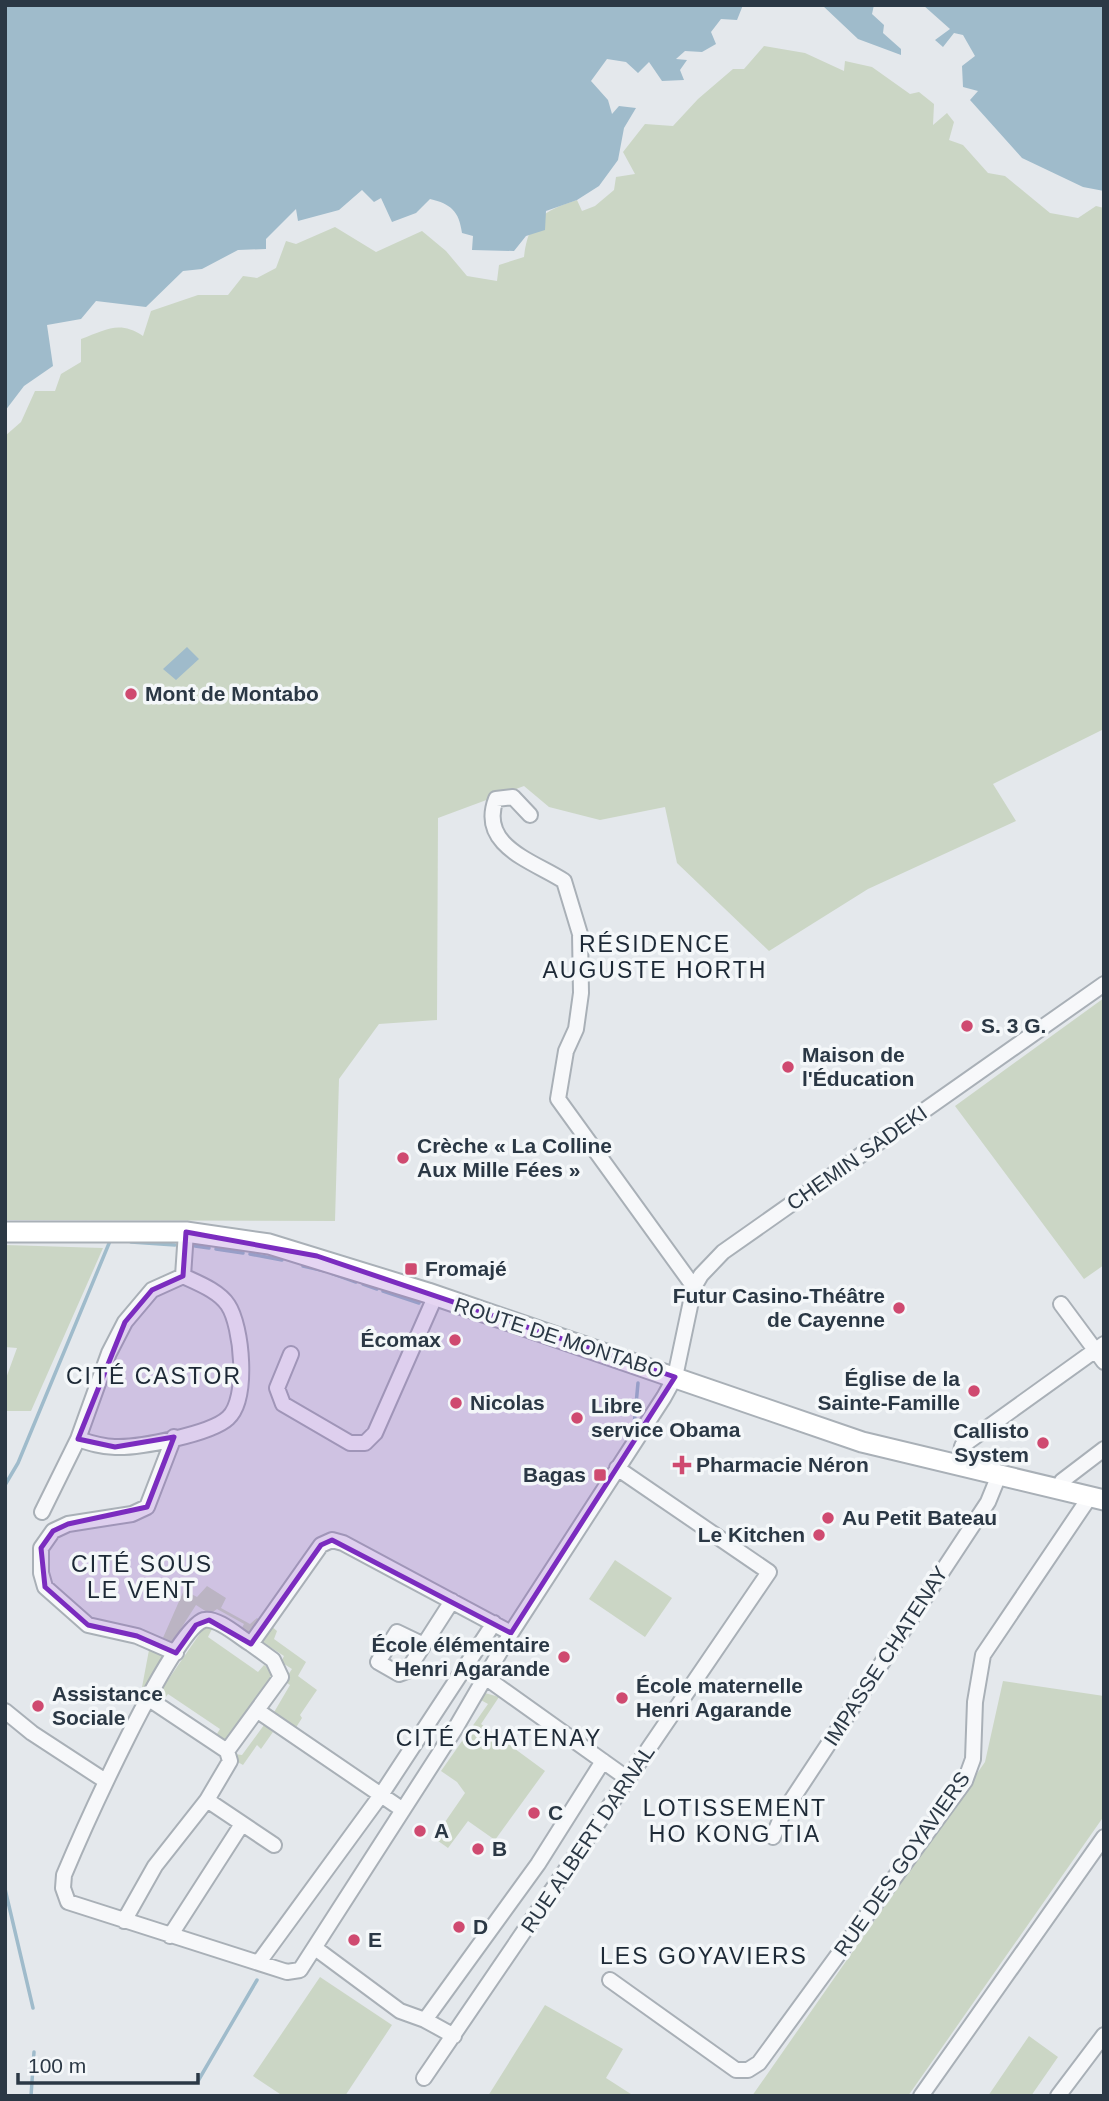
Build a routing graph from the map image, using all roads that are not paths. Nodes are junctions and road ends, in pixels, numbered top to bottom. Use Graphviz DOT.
graph roads {
  1 [pos="530,815"];
  2 [pos="1104,984"];
  3 [pos="5,1232"];
  4 [pos="186,1232"];
  5 [pos="183,1276"];
  6 [pos="694,1287"];
  7 [pos="435,1297"];
  8 [pos="1061,1304"];
  9 [pos="1101,1352"];
  10 [pos="291,1354"];
  11 [pos="675,1377"];
  12 [pos="174,1437"];
  13 [pos="78,1439"];
  14 [pos="1104,1448"];
  15 [pos="959,1466"];
  16 [pos="617,1468"];
  17 [pos="999,1475"];
  18 [pos="1059,1488"];
  19 [pos="1097,1497"];
  20 [pos="42,1512"];
  21 [pos="452,1601"];
  22 [pos="494,1623"];
  23 [pos="511,1633"];
  24 [pos="251,1644"];
  25 [pos="422,1644"];
  26 [pos="176,1653"];
  27 [pos="485,1677"];
  28 [pos="149,1699"];
  29 [pos="5,1711"];
  30 [pos="258,1711"];
  31 [pos="227,1751"];
  32 [pos="603,1761"];
  33 [pos="628,1779"];
  34 [pos="104,1780"];
  35 [pos="381,1795"];
  36 [pos="207,1800"];
  37 [pos="403,1810"];
  38 [pos="242,1824"];
  39 [pos="773,1837"];
  40 [pos="1104,1838"];
  41 [pos="274,1845"];
  42 [pos="124,1921"];
  43 [pos="170,1936"];
  44 [pos="315,1948"];
  45 [pos="259,1962"];
  46 [pos="610,1980"];
  47 [pos="425,2020"];
  48 [pos="1104,2035"];
  49 [pos="454,2036"];
  50 [pos="424,2078"];
  51 [pos="927,2094"];
  52 [pos="1058,2096"];
  1 -- 6 [label="street"];
  2 -- 6 [label="street, CHEMIN SADEKI"];
  3 -- 4 [label="main road, ROUTE DE MONTABO"];
  4 -- 5 [label="street"];
  4 -- 7 [label="main road, ROUTE DE MONTABO"];
  5 -- 12 [label="street"];
  5 -- 13 [label="street"];
  6 -- 11 [label="street, CHEMIN SADEKI"];
  7 -- 10 [label="street"];
  7 -- 11 [label="main road, ROUTE DE MONTABO"];
  8 -- 9 [label="street"];
  9 -- 15 [label="street"];
  11 -- 15 [label="main road, ROUTE DE MONTABO"];
  11 -- 16 [label="street"];
  12 -- 13 [label="street"];
  12 -- 26 [label="street"];
  13 -- 20 [label="street"];
  14 -- 18 [label="street"];
  15 -- 17 [label="main road, ROUTE DE MONTABO"];
  16 -- 23 [label="street"];
  16 -- 33 [label="street, RUE ALBERT DARNAL"];
  17 -- 18 [label="main road, ROUTE DE MONTABO"];
  17 -- 39 [label="street, IMPASSE CHATENAY"];
  18 -- 19 [label="main road, ROUTE DE MONTABO"];
  19 -- 46 [label="street, RUE DES GOYAVIERS"];
  21 -- 22 [label="street"];
  21 -- 24 [label="street"];
  21 -- 25 [label="street"];
  22 -- 23 [label="street"];
  22 -- 35 [label="street"];
  23 -- 27 [label="street"];
  24 -- 26 [label="street"];
  24 -- 30 [label="street"];
  26 -- 28 [label="street"];
  27 -- 32 [label="street, RUE ALBERT DARNAL"];
  27 -- 37 [label="street"];
  28 -- 31 [label="street"];
  28 -- 34 [label="street"];
  29 -- 34 [label="street"];
  30 -- 31 [label="street"];
  30 -- 35 [label="street"];
  31 -- 36 [label="street"];
  32 -- 33 [label="street"];
  32 -- 47 [label="street, RUE ALBERT DARNAL"];
  33 -- 49 [label="street, RUE ALBERT DARNAL"];
  34 -- 42 [label="street"];
  35 -- 37 [label="street"];
  35 -- 45 [label="street"];
  36 -- 38 [label="street"];
  36 -- 42 [label="street"];
  37 -- 44 [label="street"];
  38 -- 41 [label="street"];
  38 -- 43 [label="street"];
  40 -- 51 [label="street"];
  42 -- 43 [label="street"];
  43 -- 45 [label="street"];
  44 -- 45 [label="street"];
  44 -- 47 [label="street"];
  47 -- 49 [label="street"];
  48 -- 52 [label="street"];
  49 -- 50 [label="street, RUE ALBERT DARNAL"];
}
